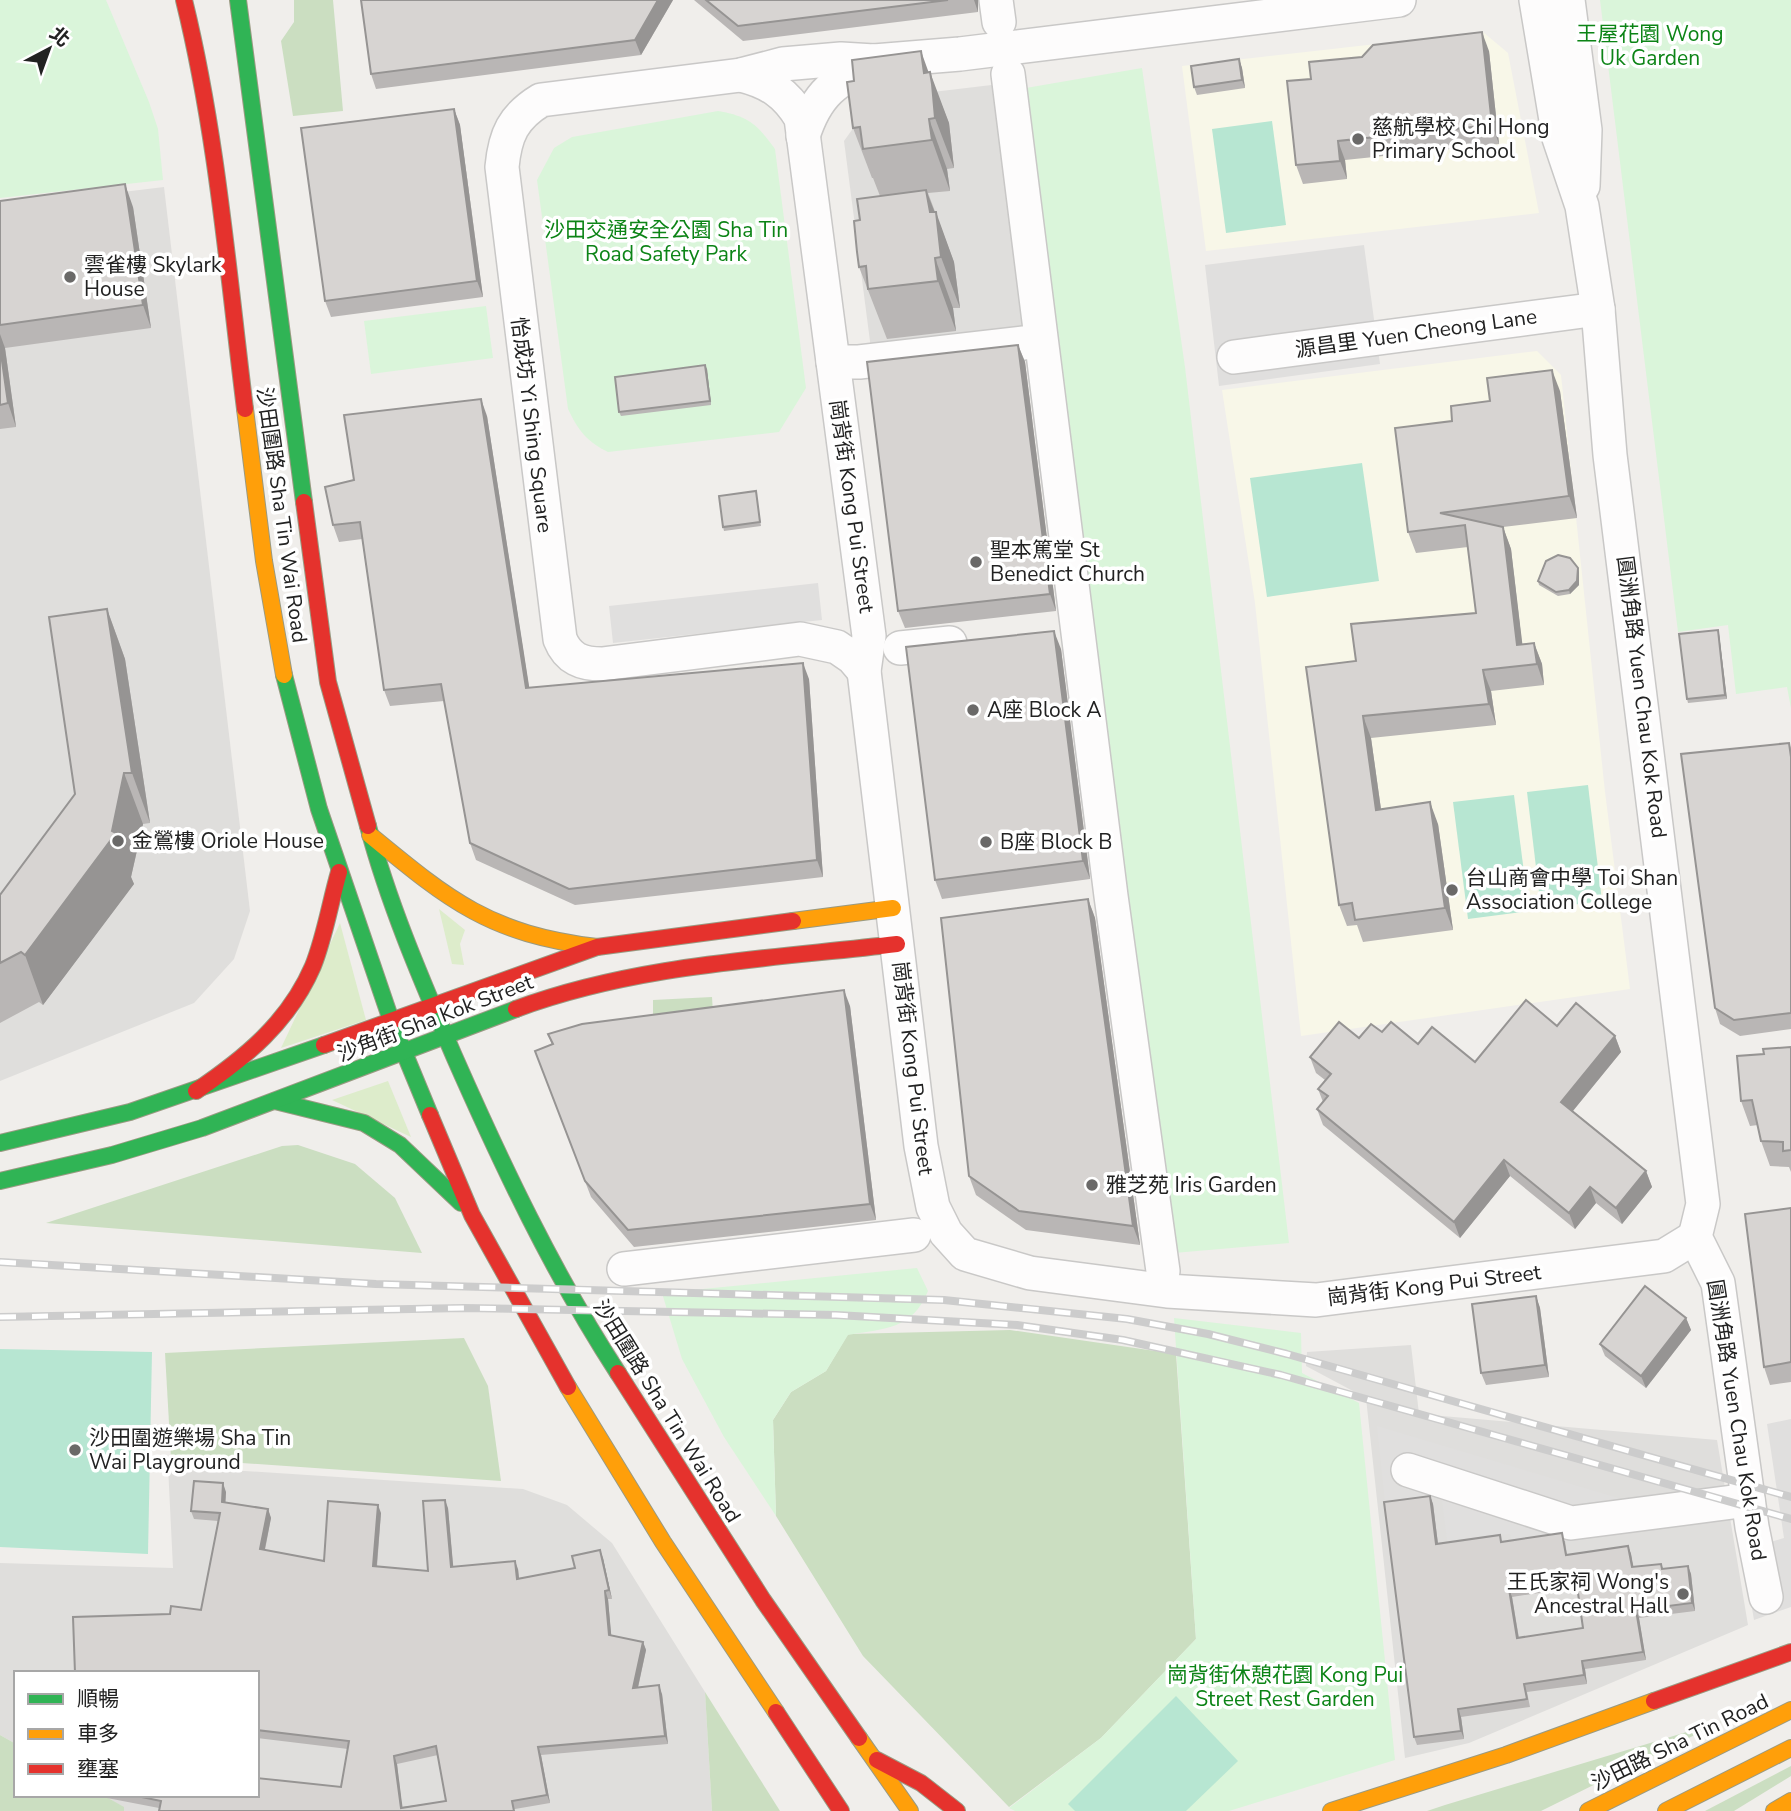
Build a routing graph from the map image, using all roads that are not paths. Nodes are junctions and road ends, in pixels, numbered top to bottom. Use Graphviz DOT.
graph roads {
  1 [pos="184,0"];
  2 [pos="239,0"];
  3 [pos="1399,0"];
  4 [pos="1536,0"];
  5 [pos="1568,0"];
  6 [pos="874,61"];
  7 [pos="1008,74"];
  8 [pos="741,75"];
  9 [pos="803,136"];
  10 [pos="1582,206"];
  11 [pos="1598,309"];
  12 [pos="1040,341"];
  13 [pos="1234,357"];
  14 [pos="833,362"];
  15 [pos="982,639"];
  16 [pos="900,648"];
  17 [pos="864,671"];
  18 [pos="370,835"];
  19 [pos="339,872"];
  20 [pos="893,908"];
  21 [pos="897,944"];
  22 [pos="597,947"];
  23 [pos="433,1007"];
  24 [pos="391,1023"];
  25 [pos="444,1038"];
  26 [pos="403,1053"];
  27 [pos="196,1091"];
  28 [pos="275,1101"];
  29 [pos="0,1143"];
  30 [pos="0,1181"];
  31 [pos="472,1214"];
  32 [pos="914,1236"];
  33 [pos="1695,1237"];
  34 [pos="624,1269"];
  35 [pos="1163,1271"];
  36 [pos="1408,1471"];
  37 [pos="1748,1500"];
  38 [pos="1766,1597"];
  39 [pos="1791,1652"];
  40 [pos="1791,1710"];
  41 [pos="1791,1748"];
  42 [pos="877,1760"];
  43 [pos="1791,1801"];
  44 [pos="841,1811"];
  45 [pos="909,1811"];
  46 [pos="957,1811"];
  47 [pos="1331,1811"];
  48 [pos="1588,1811"];
  49 [pos="1666,1811"];
  50 [pos="1774,1811"];
  1 -- 19 [label="main road, 沙田圍路 Sha Tin Wai Road"];
  2 -- 18 [label="main road, 沙田圍路 Sha Tin Wai Road"];
  3 -- 6 [label="street, 崗背街 Kong Pui Street"];
  4 -- 10 [label="street, 圓洲角路 Yuen Chau Kok Road"];
  5 -- 10 [label="street, 圓洲角路 Yuen Chau Kok Road"];
  6 -- 8 [label="street, 崗背街 Kong Pui Street"];
  6 -- 9 [label="street, 崗背街 Kong Pui Street"];
  7 -- 12 [label="street"];
  8 -- 9 [label="street, 崗背街 Kong Pui Street"];
  8 -- 17 [label="street, 怡成坊 Yi Shing Square"];
  9 -- 14 [label="street, 崗背街 Kong Pui Street"];
  10 -- 11 [label="street, 圓洲角路 Yuen Chau Kok Road"];
  11 -- 13 [label="street, 源昌里 Yuen Cheong Lane"];
  11 -- 33 [label="street, 圓洲角路 Yuen Chau Kok Road"];
  12 -- 14 [label="street"];
  12 -- 35 [label="street"];
  14 -- 17 [label="street, 崗背街 Kong Pui Street"];
  15 -- 16 [label="street"];
  17 -- 20 [label="street, 崗背街 Kong Pui Street"];
  18 -- 22 [label="main road"];
  18 -- 23 [label="main road, 沙田圍路 Sha Tin Wai Road"];
  19 -- 24 [label="main road, 沙田圍路 Sha Tin Wai Road"];
  19 -- 27 [label="main road"];
  20 -- 21 [label="street, 崗背街 Kong Pui Street"];
  20 -- 22 [label="main road, 沙角街 Sha Kok Street"];
  21 -- 25 [label="main road, 沙角街 Sha Kok Street"];
  21 -- 33 [label="street, 崗背街 Kong Pui Street"];
  22 -- 23 [label="main road, 沙角街 Sha Kok Street"];
  23 -- 24 [label="main road"];
  23 -- 25 [label="main road, 沙田圍路 Sha Tin Wai Road"];
  24 -- 26 [label="main road, 沙田圍路 Sha Tin Wai Road"];
  24 -- 27 [label="main road, 沙角街 Sha Kok Street"];
  25 -- 26 [label="main road, 沙角街 Sha Kok Street"];
  25 -- 42 [label="main road, 沙田圍路 Sha Tin Wai Road"];
  26 -- 28 [label="main road, 沙角街 Sha Kok Street"];
  26 -- 31 [label="main road, 沙田圍路 Sha Tin Wai Road"];
  27 -- 29 [label="main road, 沙角街 Sha Kok Street"];
  28 -- 30 [label="main road, 沙角街 Sha Kok Street"];
  28 -- 31 [label="main road"];
  31 -- 44 [label="main road, 沙田圍路 Sha Tin Wai Road"];
  32 -- 34 [label="street"];
  33 -- 37 [label="street, 圓洲角路 Yuen Chau Kok Road"];
  36 -- 37 [label="street"];
  37 -- 38 [label="street, 圓洲角路 Yuen Chau Kok Road"];
  39 -- 47 [label="main road"];
  40 -- 48 [label="main road, 沙田路 Sha Tin Road"];
  41 -- 49 [label="main road"];
  42 -- 45 [label="main road, 沙田圍路 Sha Tin Wai Road"];
  42 -- 46 [label="main road"];
  43 -- 50 [label="main road"];
}
